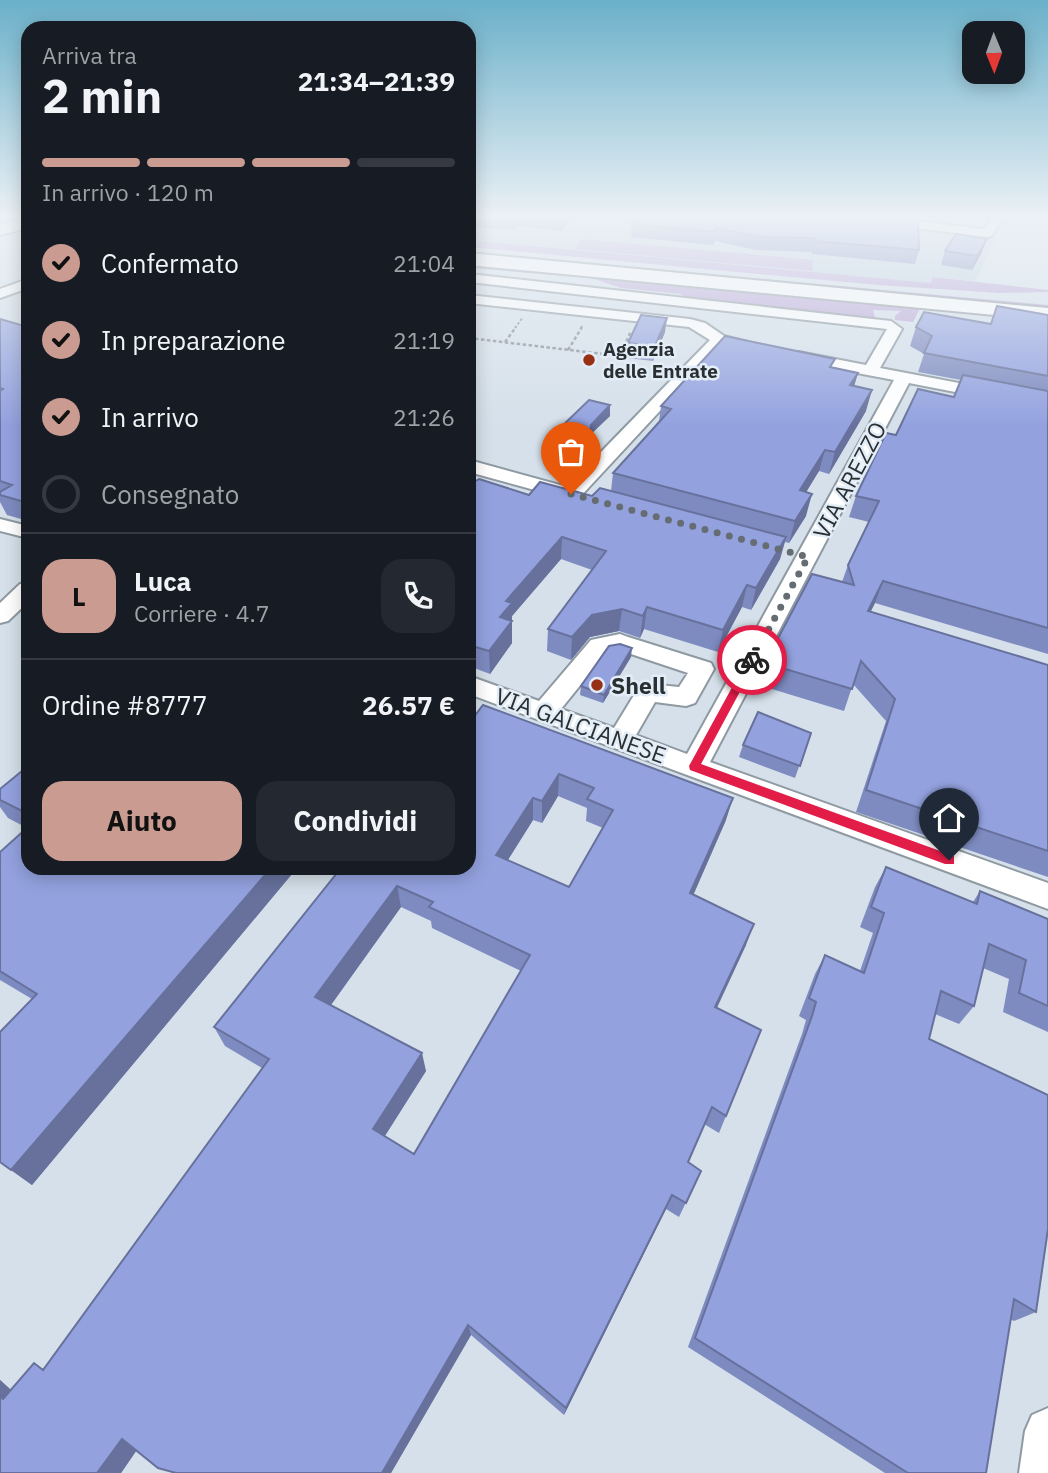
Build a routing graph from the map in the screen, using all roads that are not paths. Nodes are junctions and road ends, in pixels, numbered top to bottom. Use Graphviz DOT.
graph roads {
  1 [pos="17,288"];
  2 [pos="556,288"];
  3 [pos="772,288"];
  4 [pos="878,288"];
  5 [pos="933,293"];
  6 [pos="0,295"];
  7 [pos="1048,297"];
  8 [pos="476,300"];
  9 [pos="1048,303"];
  10 [pos="1048,314"];
  11 [pos="719,339"];
  12 [pos="870,371"];
  13 [pos="904,377"];
  14 [pos="1048,405"];
  15 [pos="476,468"];
  16 [pos="571,494"];
  17 [pos="597,501"];
  18 [pos="21,597"];
  19 [pos="0,615"];
  20 [pos="476,688"];
  21 [pos="544,712"];
  22 [pos="620,740"];
  23 [pos="694,766"];
  24 [pos="1048,896"];
  25 [pos="1048,1431"];
  26 [pos="1043,1473"];
  1 -- 6 [label="street"];
  2 -- 12 [label="street"];
  3 -- 10 [label="highway"];
  4 -- 5 [label="highway"];
  5 -- 7 [label="highway"];
  5 -- 9 [label="highway"];
  8 -- 11 [label="street"];
  11 -- 12 [label="street"];
  11 -- 16 [label="street"];
  12 -- 13 [label="street"];
  13 -- 14 [label="street"];
  13 -- 23 [label="street, VIA AREZZO"];
  15 -- 16 [label="street"];
  16 -- 17 [label="street"];
  18 -- 19 [label="street"];
  20 -- 21 [label="street, VIA GALCIANESE"];
  21 -- 22 [label="street, VIA GALCIANESE"];
  21 -- 22 [label="street"];
  22 -- 23 [label="street, VIA GALCIANESE"];
  23 -- 24 [label="street, VIA GALCIANESE"];
  25 -- 26 [label="street"];
}
